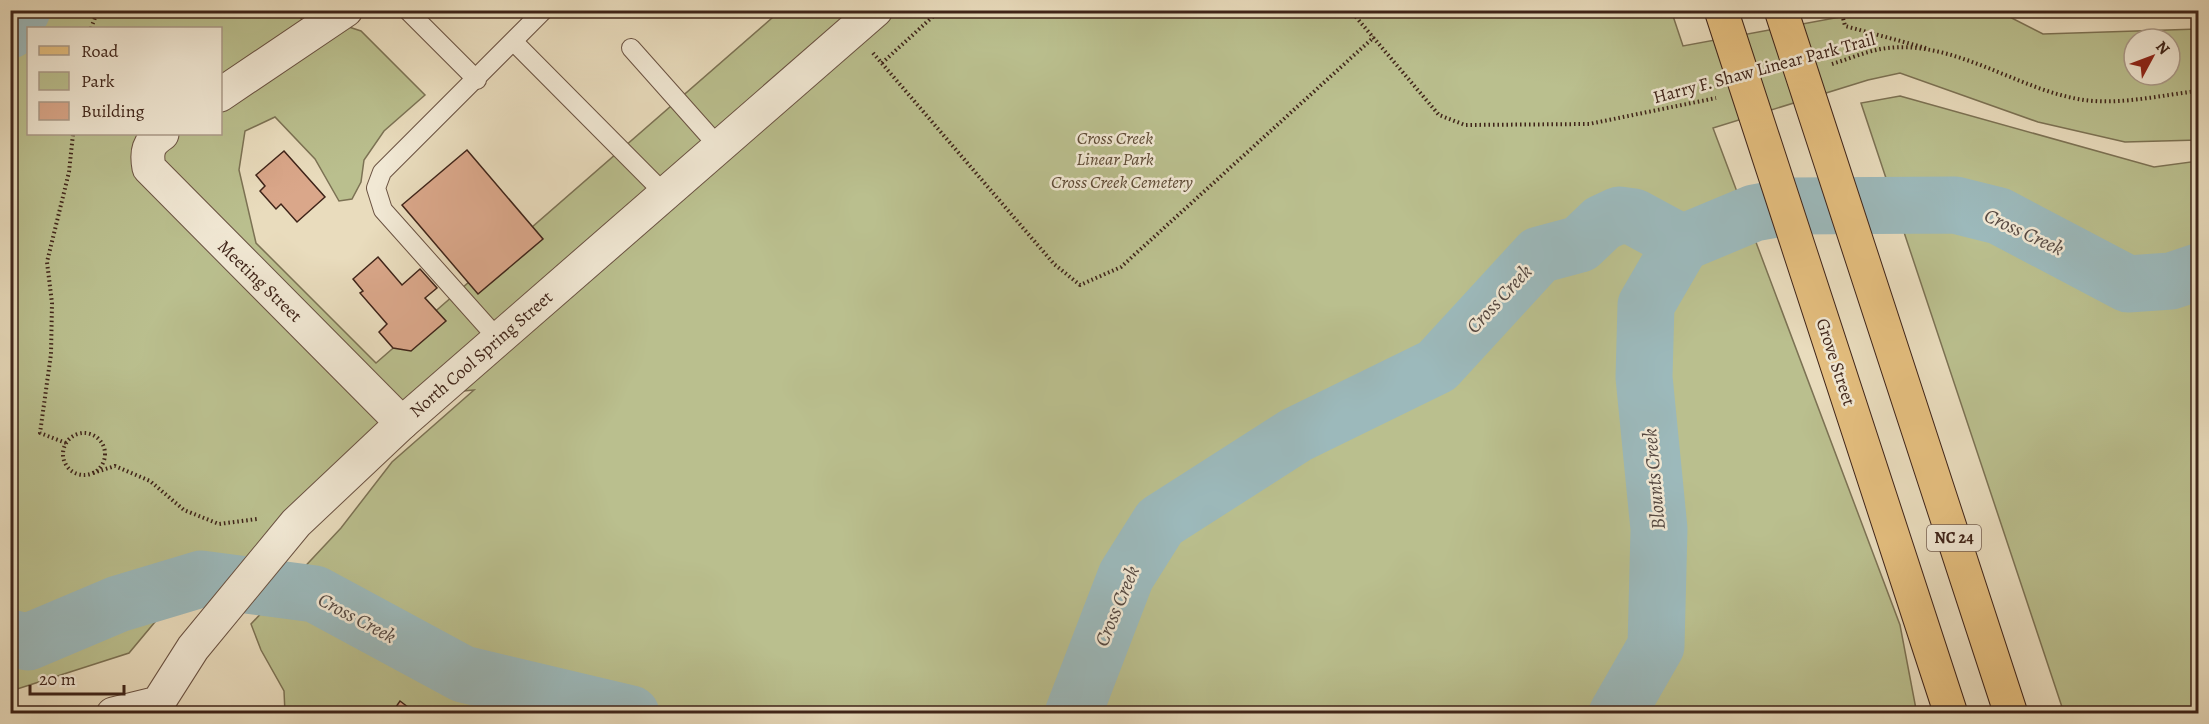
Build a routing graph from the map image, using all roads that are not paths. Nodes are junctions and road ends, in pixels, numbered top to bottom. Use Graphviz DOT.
graph roads {
  1 [pos="346,10"];
  2 [pos="407,10"];
  3 [pos="544,10"];
  4 [pos="1721,10"];
  5 [pos="1781,10"];
  6 [pos="864,20"];
  7 [pos="514,42"];
  8 [pos="631,48"];
  9 [pos="477,80"];
  10 [pos="222,93"];
  11 [pos="160,135"];
  12 [pos="719,147"];
  13 [pos="665,194"];
  14 [pos="499,340"];
  15 [pos="402,423"];
  16 [pos="165,708"];
  17 [pos="113,714"];
  18 [pos="1951,714"];
  19 [pos="2012,714"];
  1 -- 10 [label="street"];
  2 -- 9 [label="lane"];
  3 -- 7 [label="lane"];
  4 -- 18 [label="main road, Grove Street"];
  5 -- 19 [label="main road, NC 24"];
  6 -- 12 [label="street, North Cool Spring Street"];
  7 -- 9 [label="lane"];
  7 -- 13 [label="lane"];
  8 -- 12 [label="lane"];
  9 -- 14 [label="lane"];
  11 -- 15 [label="street, Meeting Street"];
  12 -- 13 [label="street, North Cool Spring Street"];
  13 -- 14 [label="street, North Cool Spring Street"];
  14 -- 15 [label="street, North Cool Spring Street"];
  15 -- 16 [label="street, North Cool Spring Street"];
  16 -- 17 [label="street, North Cool Spring Street"];
}
